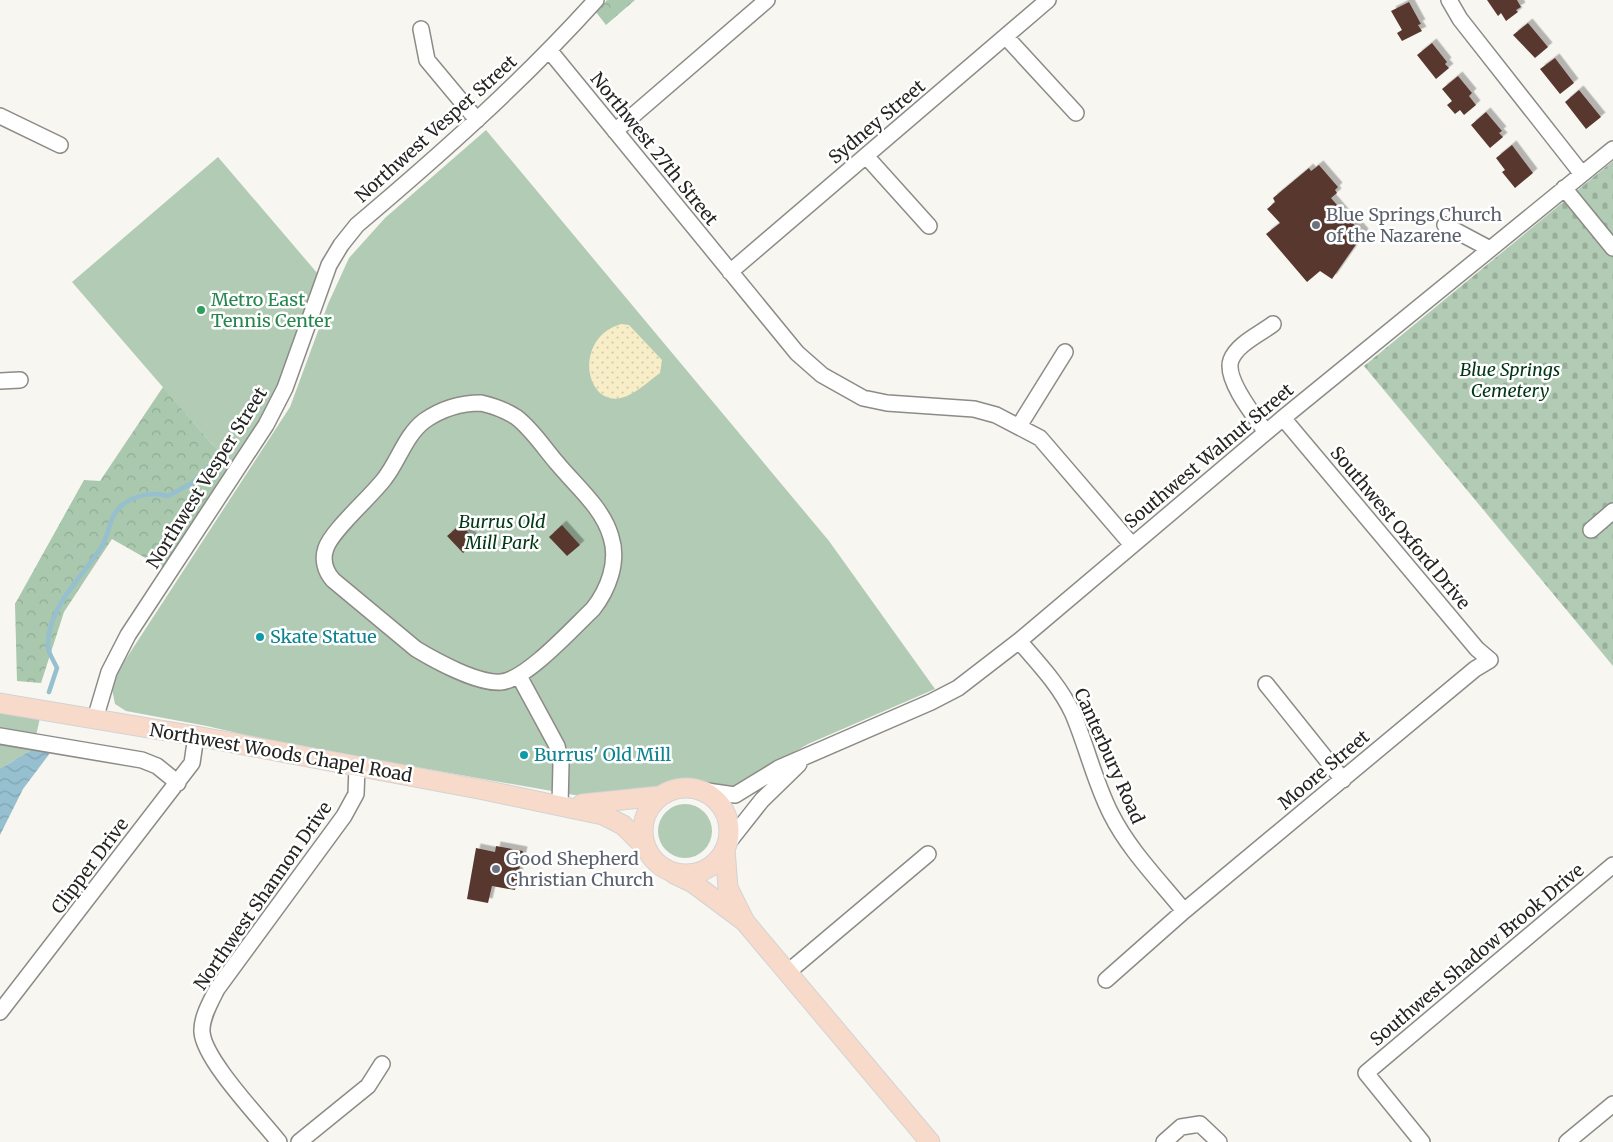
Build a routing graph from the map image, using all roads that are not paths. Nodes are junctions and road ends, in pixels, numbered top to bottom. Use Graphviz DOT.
graph roads {
  1 [pos="596,0"];
  2 [pos="767,0"];
  3 [pos="1048,0"];
  4 [pos="1449,0"];
  5 [pos="422,29"];
  6 [pos="1006,37"];
  7 [pos="549,50"];
  8 [pos="1076,113"];
  9 [pos="0,116"];
  10 [pos="477,120"];
  11 [pos="615,131"];
  12 [pos="60,145"];
  13 [pos="1613,149"];
  14 [pos="866,156"];
  15 [pos="1582,174"];
  16 [pos="1564,188"];
  17 [pos="929,226"];
  18 [pos="1445,226"];
  19 [pos="1490,248"];
  20 [pos="1613,248"];
  21 [pos="730,272"];
  22 [pos="1273,324"];
  23 [pos="1066,352"];
  24 [pos="20,380"];
  25 [pos="0,381"];
  26 [pos="1282,418"];
  27 [pos="1019,426"];
  28 [pos="1266,432"];
  29 [pos="1613,511"];
  30 [pos="1591,530"];
  31 [pos="1132,546"];
  32 [pos="1019,641"];
  33 [pos="1490,660"];
  34 [pos="519,676"];
  35 [pos="1266,684"];
  36 [pos="0,703"];
  37 [pos="95,719"];
  38 [pos="0,736"];
  39 [pos="196,736"];
  40 [pos="808,756"];
  41 [pos="358,767"];
  42 [pos="1343,780"];
  43 [pos="178,783"];
  44 [pos="700,790"];
  45 [pos="660,796"];
  46 [pos="560,806"];
  47 [pos="727,846"];
  48 [pos="645,847"];
  49 [pos="928,854"];
  50 [pos="1613,865"];
  51 [pos="664,868"];
  52 [pos="1184,911"];
  53 [pos="745,922"];
  54 [pos="788,972"];
  55 [pos="1106,980"];
  56 [pos="0,1012"];
  57 [pos="382,1064"];
  58 [pos="1613,1104"];
  59 [pos="279,1142"];
  60 [pos="299,1142"];
  61 [pos="930,1142"];
  62 [pos="1164,1142"];
  63 [pos="1219,1142"];
  64 [pos="1422,1142"];
  65 [pos="1567,1142"];
  1 -- 7 [label="street, Northwest Vesper Street"];
  2 -- 11 [label="street"];
  3 -- 6 [label="street, Sydney Street"];
  4 -- 15 [label="street"];
  5 -- 10 [label="street"];
  6 -- 8 [label="street"];
  6 -- 14 [label="street, Sydney Street"];
  7 -- 10 [label="street, Northwest Vesper Street"];
  7 -- 11 [label="street, Northwest 27th Street"];
  9 -- 12 [label="street"];
  10 -- 37 [label="street, Northwest Vesper Street"];
  11 -- 21 [label="street, Northwest 27th Street"];
  13 -- 15 [label="street, Southwest Walnut Street"];
  14 -- 17 [label="street"];
  14 -- 21 [label="street, Sydney Street"];
  15 -- 16 [label="street, Southwest Walnut Street"];
  16 -- 19 [label="street, Southwest Walnut Street"];
  16 -- 20 [label="street"];
  18 -- 19 [label="street"];
  19 -- 26 [label="street, Southwest Walnut Street"];
  21 -- 27 [label="street, Northwest 27th Street"];
  22 -- 28 [label="street"];
  23 -- 27 [label="street"];
  24 -- 25 [label="street"];
  26 -- 28 [label="street, Southwest Walnut Street"];
  26 -- 33 [label="street, Southwest Oxford Drive"];
  27 -- 31 [label="street, Northwest 27th Street"];
  28 -- 31 [label="street, Southwest Walnut Street"];
  29 -- 30 [label="street"];
  31 -- 32 [label="street, Southwest Walnut Street"];
  32 -- 40 [label="street, Southwest Walnut Street"];
  32 -- 52 [label="street, Canterbury Road"];
  33 -- 42 [label="street, Moore Street"];
  34 -- 34 [label="street"];
  34 -- 46 [label="street"];
  35 -- 42 [label="street"];
  36 -- 37 [label="main road, Northwest Woods Chapel Road"];
  37 -- 39 [label="main road, Northwest Woods Chapel Road"];
  38 -- 43 [label="street"];
  39 -- 41 [label="main road, Northwest Woods Chapel Road"];
  39 -- 43 [label="street, Clipper Drive"];
  40 -- 44 [label="street, Southwest Walnut Street"];
  40 -- 47 [label="street, Southwest Walnut Street"];
  41 -- 46 [label="main road, Northwest Woods Chapel Road"];
  41 -- 59 [label="street, Northwest Shannon Drive"];
  42 -- 52 [label="street, Moore Street"];
  43 -- 56 [label="street, Clipper Drive"];
  44 -- 45 [label="main road"];
  44 -- 47 [label="main road"];
  45 -- 46 [label="main road, Northwest Woods Chapel Road"];
  45 -- 48 [label="main road"];
  46 -- 48 [label="main road, Northwest Woods Chapel Road"];
  47 -- 51 [label="main road"];
  47 -- 53 [label="main road"];
  48 -- 51 [label="main road"];
  49 -- 54 [label="street"];
  50 -- 64 [label="street, Southwest Shadow Brook Drive"];
  51 -- 53 [label="main road"];
  52 -- 55 [label="street, Moore Street"];
  53 -- 54 [label="main road"];
  54 -- 61 [label="main road"];
  57 -- 60 [label="street"];
  58 -- 65 [label="street"];
  62 -- 63 [label="street"];
}
